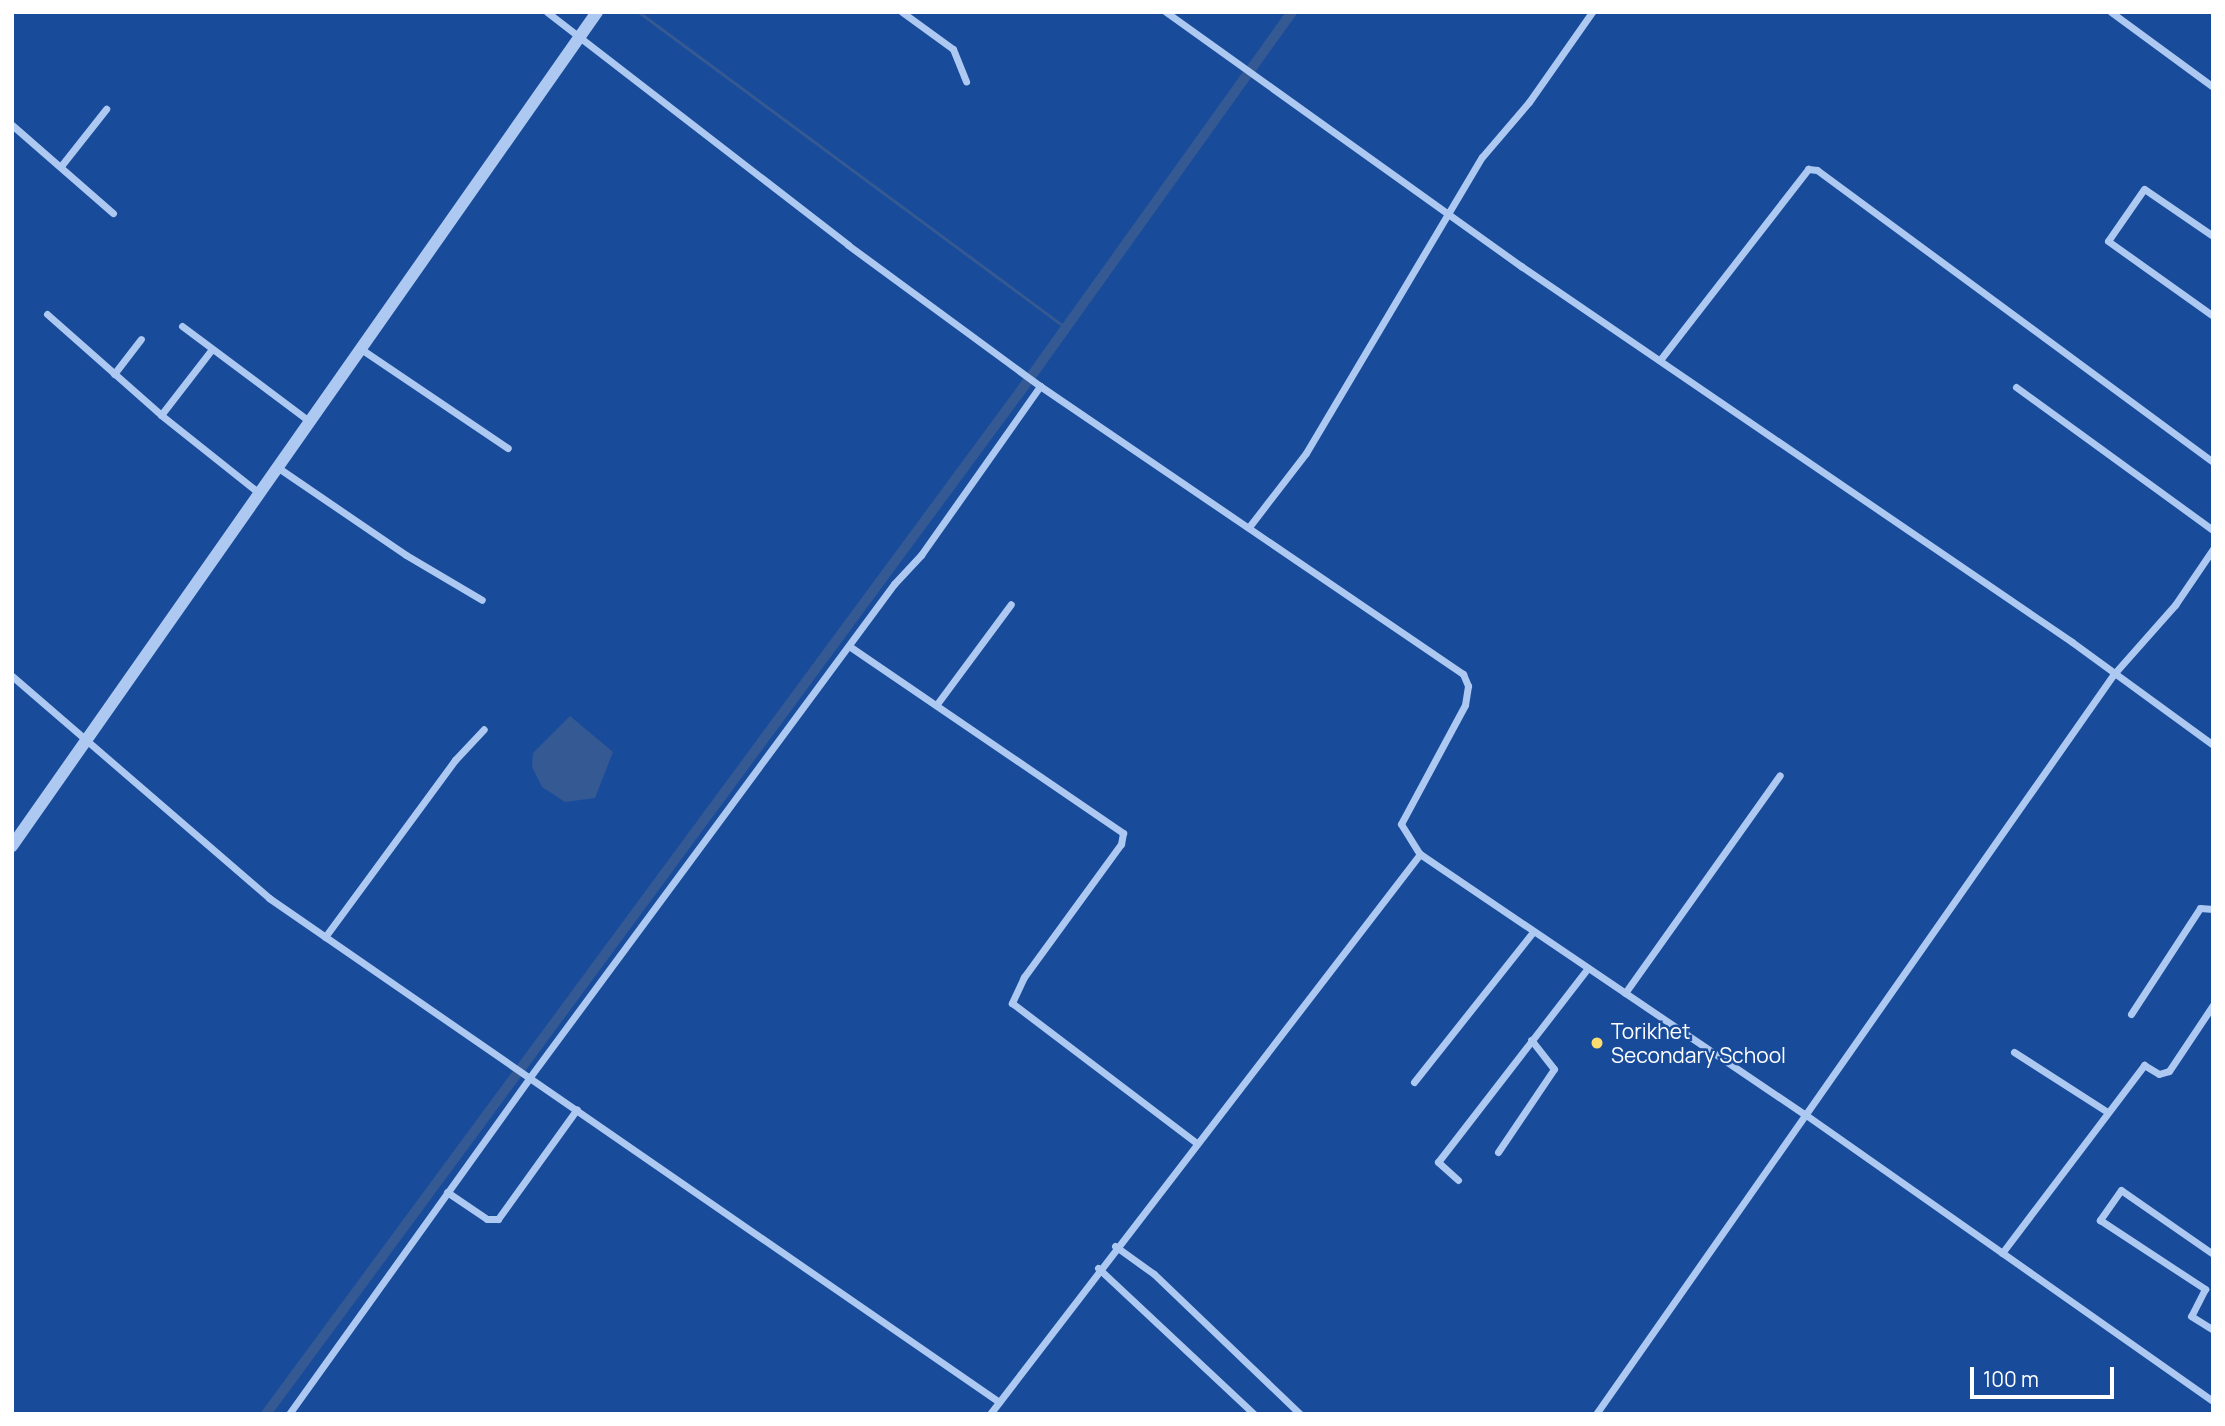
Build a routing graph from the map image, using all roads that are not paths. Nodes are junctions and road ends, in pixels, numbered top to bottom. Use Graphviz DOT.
graph roads {
  1 [pos="547,12"];
  2 [pos="597,12"];
  3 [pos="902,12"];
  4 [pos="1166,12"];
  5 [pos="1592,12"];
  6 [pos="2111,12"];
  7 [pos="579,38"];
  8 [pos="966,82"];
  9 [pos="2213,87"];
  10 [pos="106,109"];
  11 [pos="12,125"];
  12 [pos="61,166"];
  13 [pos="113,213"];
  14 [pos="1448,213"];
  15 [pos="2213,236"];
  16 [pos="47,314"];
  17 [pos="2213,316"];
  18 [pos="182,326"];
  19 [pos="141,340"];
  20 [pos="360,348"];
  21 [pos="212,349"];
  22 [pos="1660,360"];
  23 [pos="114,374"];
  24 [pos="1037,383"];
  25 [pos="2016,387"];
  26 [pos="161,415"];
  27 [pos="309,421"];
  28 [pos="508,448"];
  29 [pos="2213,462"];
  30 [pos="277,467"];
  31 [pos="259,493"];
  32 [pos="1249,527"];
  33 [pos="2213,530"];
  34 [pos="2213,549"];
  35 [pos="482,600"];
  36 [pos="1011,604"];
  37 [pos="849,646"];
  38 [pos="12,676"];
  39 [pos="2113,676"];
  40 [pos="937,704"];
  41 [pos="484,729"];
  42 [pos="86,741"];
  43 [pos="2213,745"];
  44 [pos="1780,775"];
  45 [pos="12,846"];
  46 [pos="1420,853"];
  47 [pos="2213,909"];
  48 [pos="1534,932"];
  49 [pos="325,937"];
  50 [pos="1588,968"];
  51 [pos="1625,993"];
  52 [pos="2213,1004"];
  53 [pos="2131,1014"];
  54 [pos="1531,1040"];
  55 [pos="2014,1052"];
  56 [pos="530,1077"];
  57 [pos="1414,1082"];
  58 [pos="577,1109"];
  59 [pos="2106,1111"];
  60 [pos="1806,1115"];
  61 [pos="1195,1142"];
  62 [pos="1498,1152"];
  63 [pos="1458,1180"];
  64 [pos="447,1192"];
  65 [pos="1115,1246"];
  66 [pos="2002,1253"];
  67 [pos="2213,1254"];
  68 [pos="1098,1268"];
  69 [pos="2213,1330"];
  70 [pos="2213,1401"];
  71 [pos="999,1402"];
  72 [pos="992,1413"];
  73 [pos="289,1414"];
  74 [pos="1254,1414"];
  75 [pos="1300,1414"];
  76 [pos="1596,1414"];
  1 -- 7 [label="street"];
  2 -- 7 [label="street"];
  3 -- 8 [label="street"];
  4 -- 14 [label="street"];
  5 -- 14 [label="street"];
  6 -- 9 [label="street"];
  7 -- 20 [label="street"];
  7 -- 24 [label="street"];
  10 -- 12 [label="street"];
  11 -- 12 [label="street"];
  12 -- 13 [label="street"];
  14 -- 22 [label="street"];
  14 -- 32 [label="street"];
  15 -- 17 [label="street"];
  16 -- 23 [label="street"];
  18 -- 21 [label="street"];
  19 -- 23 [label="street"];
  20 -- 27 [label="street"];
  20 -- 28 [label="street"];
  21 -- 26 [label="street"];
  21 -- 27 [label="street"];
  22 -- 29 [label="street"];
  22 -- 39 [label="street"];
  23 -- 26 [label="street"];
  24 -- 32 [label="street"];
  24 -- 37 [label="street"];
  25 -- 33 [label="street"];
  26 -- 31 [label="street"];
  27 -- 30 [label="street"];
  30 -- 31 [label="street"];
  30 -- 35 [label="street"];
  31 -- 42 [label="street"];
  32 -- 46 [label="street"];
  34 -- 39 [label="street"];
  36 -- 40 [label="street"];
  37 -- 40 [label="street"];
  37 -- 56 [label="street"];
  38 -- 42 [label="street"];
  39 -- 43 [label="street"];
  39 -- 60 [label="street"];
  40 -- 61 [label="street"];
  41 -- 49 [label="street"];
  42 -- 45 [label="street"];
  42 -- 49 [label="street"];
  44 -- 51 [label="street"];
  46 -- 48 [label="street"];
  46 -- 61 [label="street"];
  47 -- 53 [label="street"];
  48 -- 50 [label="street"];
  48 -- 57 [label="street"];
  49 -- 56 [label="street"];
  50 -- 51 [label="street"];
  50 -- 54 [label="street"];
  51 -- 60 [label="street"];
  52 -- 59 [label="street"];
  54 -- 62 [label="street"];
  54 -- 63 [label="street"];
  55 -- 59 [label="street"];
  56 -- 58 [label="street"];
  56 -- 64 [label="street"];
  58 -- 64 [label="street"];
  58 -- 71 [label="street"];
  59 -- 66 [label="street"];
  60 -- 66 [label="street"];
  60 -- 76 [label="street"];
  61 -- 65 [label="street"];
  64 -- 73 [label="street"];
  65 -- 68 [label="street"];
  65 -- 75 [label="street"];
  66 -- 70 [label="street"];
  67 -- 69 [label="street"];
  68 -- 71 [label="street"];
  68 -- 74 [label="street"];
  71 -- 72 [label="street"];
}
